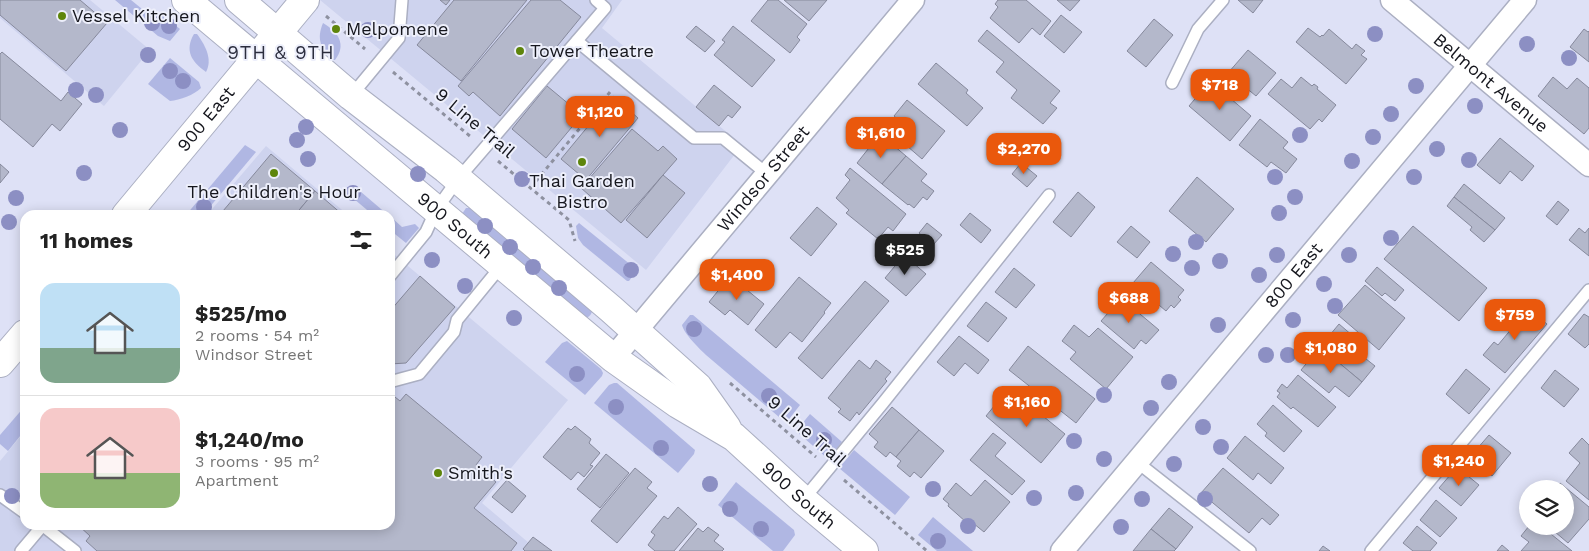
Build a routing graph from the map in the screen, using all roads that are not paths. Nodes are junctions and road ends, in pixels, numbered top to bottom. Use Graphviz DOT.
graph roads {
  1 [pos="186,0"];
  2 [pos="239,0"];
  3 [pos="402,0"];
  4 [pos="913,0"];
  5 [pos="1223,0"];
  6 [pos="1392,0"];
  7 [pos="1525,0"];
  8 [pos="604,3"];
  9 [pos="315,8"];
  10 [pos="278,33"];
  11 [pos="577,41"];
  12 [pos="256,59"];
  13 [pos="1470,65"];
  14 [pos="1172,83"];
  15 [pos="351,96"];
  16 [pos="1589,165"];
  17 [pos="767,174"];
  18 [pos="458,179"];
  19 [pos="1050,195"];
  20 [pos="130,210"];
  21 [pos="436,210"];
  22 [pos="502,266"];
  23 [pos="395,270"];
  24 [pos="1589,290"];
  25 [pos="636,331"];
  26 [pos="20,340"];
  27 [pos="613,358"];
  28 [pos="0,363"];
  29 [pos="395,380"];
  30 [pos="734,437"];
  31 [pos="1137,462"];
  32 [pos="0,495"];
  33 [pos="803,500"];
  34 [pos="20,509"];
  35 [pos="38,530"];
  36 [pos="48,530"];
  37 [pos="21,551"];
  38 [pos="75,551"];
  39 [pos="864,551"];
  40 [pos="1062,551"];
  41 [pos="1250,551"];
  42 [pos="1371,551"];
  1 -- 12 [label="street, 900 South"];
  2 -- 10 [label="street, 900 South"];
  3 -- 15 [label="lane"];
  4 -- 17 [label="street, Windsor Street"];
  5 -- 14 [label="lane"];
  6 -- 13 [label="street, Belmont Avenue"];
  7 -- 13 [label="street, 800 East"];
  8 -- 11 [label="lane"];
  9 -- 10 [label="street, 900 East"];
  10 -- 12 [label="street, 900 East"];
  10 -- 15 [label="street, 900 South"];
  11 -- 17 [label="lane"];
  11 -- 18 [label="lane"];
  12 -- 20 [label="street, 900 East"];
  12 -- 21 [label="street, 900 South"];
  13 -- 16 [label="street, Belmont Avenue"];
  13 -- 31 [label="street, 800 East"];
  15 -- 18 [label="street, 900 South"];
  17 -- 25 [label="street, Windsor Street"];
  18 -- 21 [label="lane"];
  18 -- 25 [label="street, 900 South"];
  19 -- 33 [label="lane"];
  21 -- 22 [label="street, 900 South"];
  21 -- 23 [label="lane"];
  22 -- 27 [label="street, 900 South"];
  22 -- 29 [label="lane"];
  24 -- 42 [label="lane"];
  25 -- 27 [label="street, Windsor Street"];
  25 -- 30 [label="street, 900 South"];
  26 -- 28 [label="street"];
  27 -- 30 [label="street, 900 South"];
  30 -- 33 [label="street, 900 South"];
  31 -- 40 [label="street, 800 East"];
  31 -- 41 [label="lane"];
  32 -- 34 [label="lane"];
  33 -- 39 [label="street, 900 South"];
  35 -- 37 [label="lane"];
  36 -- 38 [label="lane"];
}
